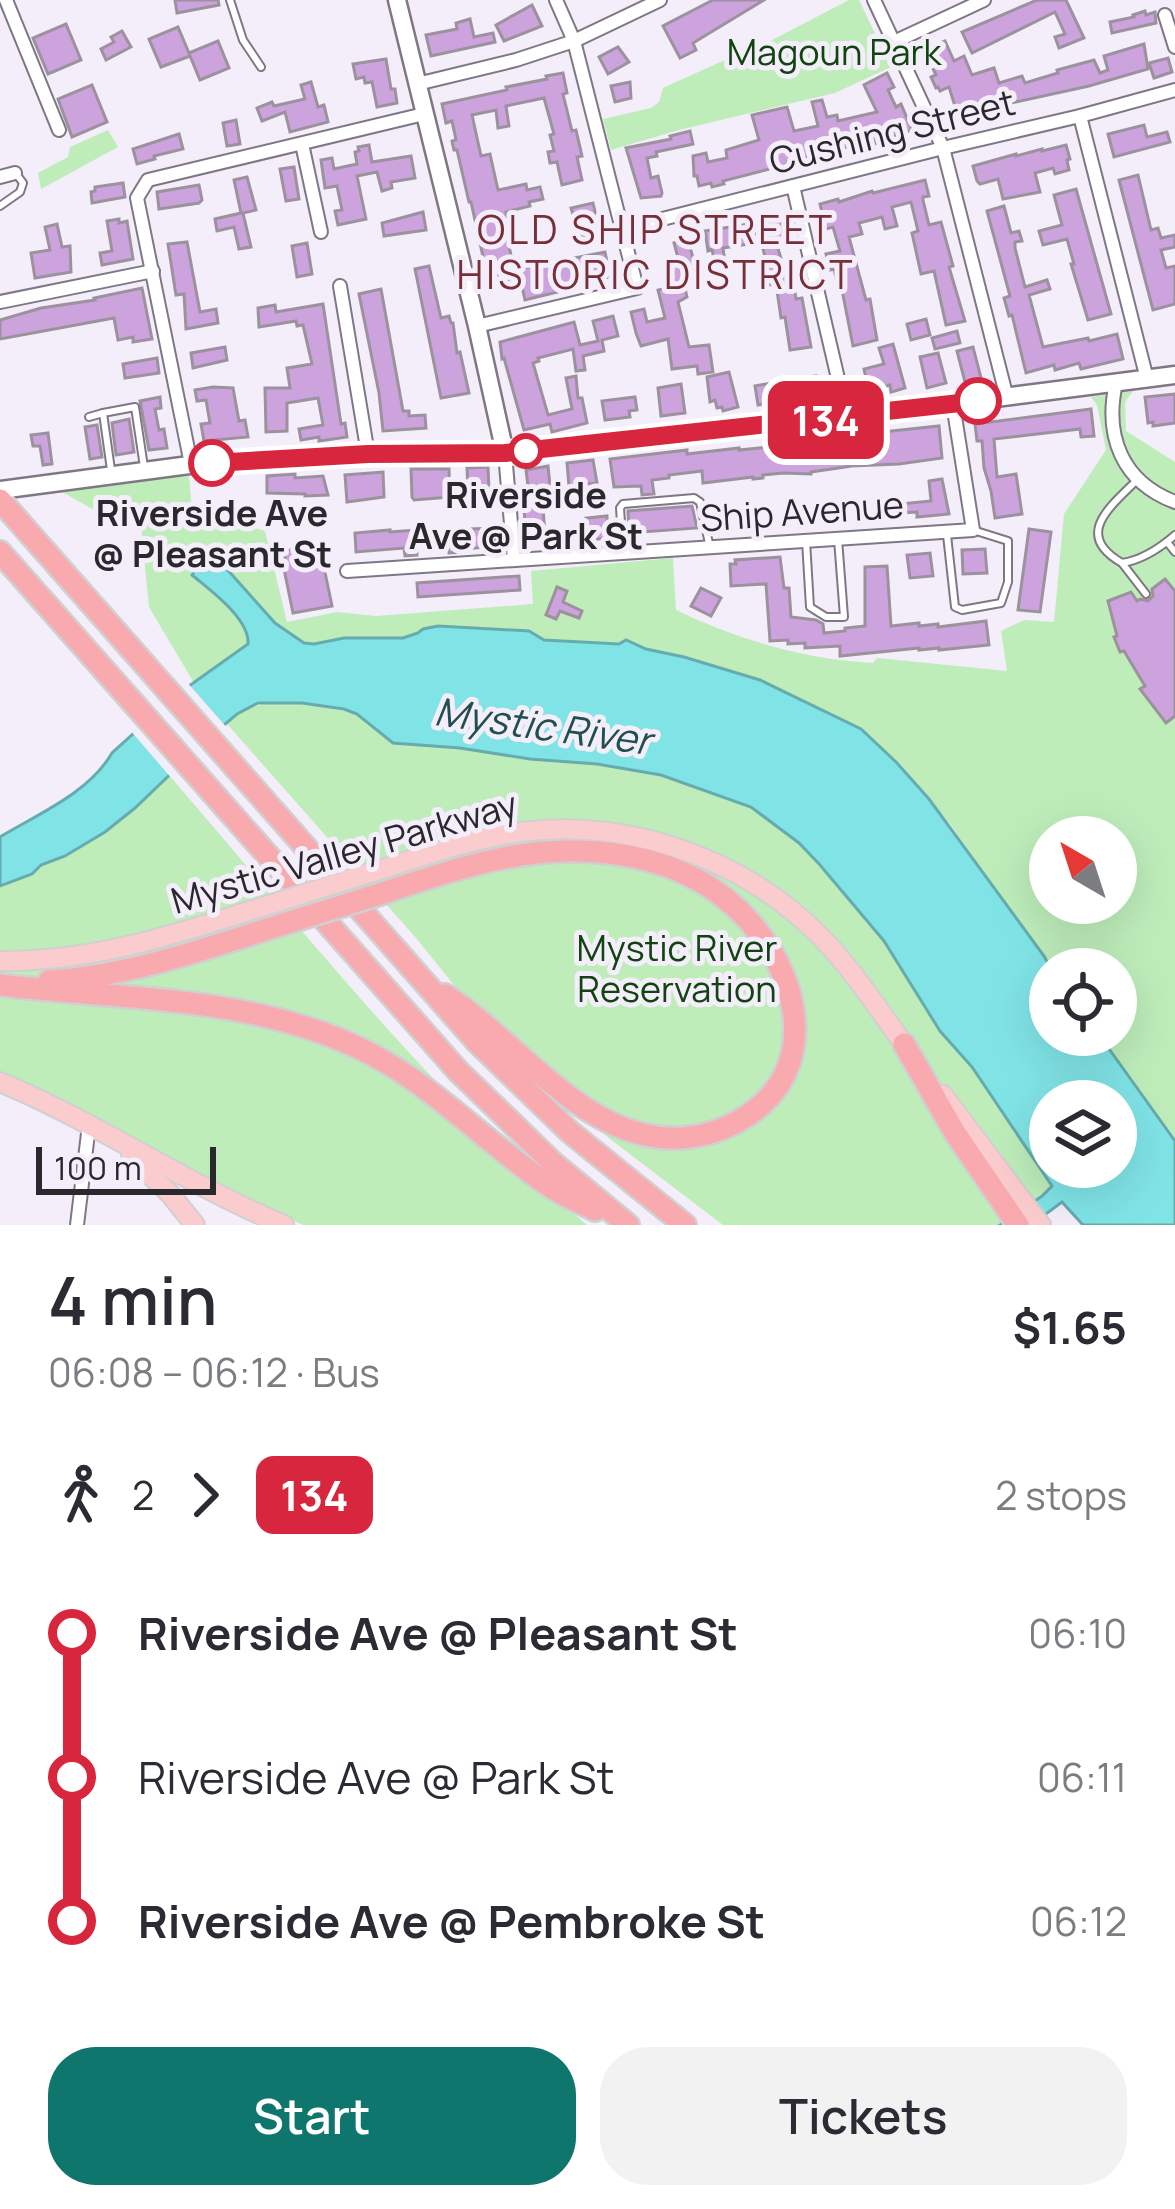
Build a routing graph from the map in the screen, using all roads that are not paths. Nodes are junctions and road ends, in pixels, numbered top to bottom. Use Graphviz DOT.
graph roads {
  1 [pos="230,0"];
  2 [pos="397,0"];
  3 [pos="556,0"];
  4 [pos="660,0"];
  5 [pos="874,0"];
  6 [pos="984,0"];
  7 [pos="11,1"];
  8 [pos="1165,15"];
  9 [pos="574,41"];
  10 [pos="894,43"];
  11 [pos="1175,46"];
  12 [pos="261,68"];
  13 [pos="417,84"];
  14 [pos="1175,90"];
  15 [pos="424,114"];
  16 [pos="1080,116"];
  17 [pos="59,130"];
  18 [pos="302,144"];
  19 [pos="943,148"];
  20 [pos="7,175"];
  21 [pos="793,186"];
  22 [pos="0,206"];
  23 [pos="623,229"];
  24 [pos="321,232"];
  25 [pos="152,271"];
  26 [pos="340,286"];
  27 [pos="0,302"];
  28 [pos="477,326"];
  29 [pos="1175,375"];
  30 [pos="1147,379"];
  31 [pos="1116,383"];
  32 [pos="1007,398"];
  33 [pos="953,404"];
  34 [pos="103,413"];
  35 [pos="89,417"];
  36 [pos="847,417"];
  37 [pos="505,453"];
  38 [pos="368,454"];
  39 [pos="191,464"];
  40 [pos="145,469"];
  41 [pos="112,473"];
  42 [pos="1137,480"];
  43 [pos="0,490"];
  44 [pos="0,500"];
  45 [pos="1175,502"];
  46 [pos="973,530"];
  47 [pos="947,531"];
  48 [pos="1175,535"];
  49 [pos="838,539"];
  50 [pos="806,541"];
  51 [pos="1167,542"];
  52 [pos="710,548"];
  53 [pos="1175,551"];
  54 [pos="0,552"];
  55 [pos="623,553"];
  56 [pos="514,559"];
  57 [pos="1122,563"];
  58 [pos="346,571"];
  59 [pos="1146,594"];
  60 [pos="0,961"];
  61 [pos="422,981"];
  62 [pos="0,983"];
  63 [pos="904,1044"];
  64 [pos="0,1082"];
  65 [pos="89,1125"];
  66 [pos="77,1225"];
  67 [pos="195,1225"];
  68 [pos="284,1225"];
  69 [pos="626,1225"];
  70 [pos="685,1225"];
  71 [pos="1018,1225"];
  72 [pos="1041,1225"];
  1 -- 12 [label="lane"];
  2 -- 13 [label="main road"];
  3 -- 9 [label="street"];
  4 -- 9 [label="street"];
  5 -- 10 [label="street"];
  6 -- 10 [label="street"];
  7 -- 17 [label="street"];
  8 -- 11 [label="street"];
  9 -- 13 [label="street"];
  9 -- 23 [label="street"];
  10 -- 19 [label="street"];
  13 -- 15 [label="main road"];
  14 -- 16 [label="street, Cushing Street"];
  15 -- 18 [label="street"];
  15 -- 28 [label="main road"];
  16 -- 19 [label="street, Cushing Street"];
  16 -- 30 [label="street"];
  18 -- 24 [label="street"];
  18 -- 25 [label="street"];
  19 -- 21 [label="street, Cushing Street"];
  19 -- 32 [label="street"];
  20 -- 22 [label="lane"];
  21 -- 23 [label="street, Cushing Street"];
  21 -- 36 [label="street"];
  23 -- 28 [label="street"];
  25 -- 27 [label="street"];
  25 -- 39 [label="street"];
  26 -- 38 [label="street"];
  28 -- 37 [label="main road"];
  29 -- 30 [label="main road"];
  30 -- 31 [label="main road"];
  31 -- 32 [label="main road"];
  31 -- 42 [label="street"];
  32 -- 33 [label="main road"];
  33 -- 36 [label="main road"];
  33 -- 46 [label="street"];
  34 -- 35 [label="lane"];
  34 -- 40 [label="lane"];
  34 -- 41 [label="lane"];
  36 -- 37 [label="main road"];
  37 -- 38 [label="main road"];
  37 -- 56 [label="street"];
  38 -- 39 [label="main road"];
  39 -- 40 [label="main road"];
  40 -- 41 [label="main road"];
  41 -- 43 [label="main road"];
  42 -- 45 [label="street"];
  42 -- 57 [label="lane"];
  44 -- 61 [label="highway"];
  46 -- 47 [label="street, Ship Avenue"];
  46 -- 47 [label="lane"];
  47 -- 49 [label="street, Ship Avenue"];
  48 -- 51 [label="lane"];
  49 -- 50 [label="street, Ship Avenue"];
  49 -- 50 [label="lane"];
  50 -- 52 [label="street, Ship Avenue"];
  51 -- 53 [label="lane"];
  51 -- 57 [label="lane"];
  52 -- 55 [label="street, Ship Avenue"];
  52 -- 55 [label="lane"];
  54 -- 69 [label="highway"];
  55 -- 56 [label="street, Ship Avenue"];
  56 -- 58 [label="street, Ship Avenue"];
  57 -- 59 [label="lane"];
  60 -- 63 [label="main road, Mystic Valley Parkway, bridge"];
  61 -- 62 [label="highway, bridge"];
  61 -- 70 [label="highway"];
  62 -- 69 [label="highway"];
  63 -- 71 [label="highway"];
  63 -- 72 [label="main road, Mystic Valley Parkway"];
  64 -- 65 [label="main road"];
  65 -- 66 [label="street"];
  65 -- 67 [label="main road"];
  65 -- 68 [label="main road"];
}
